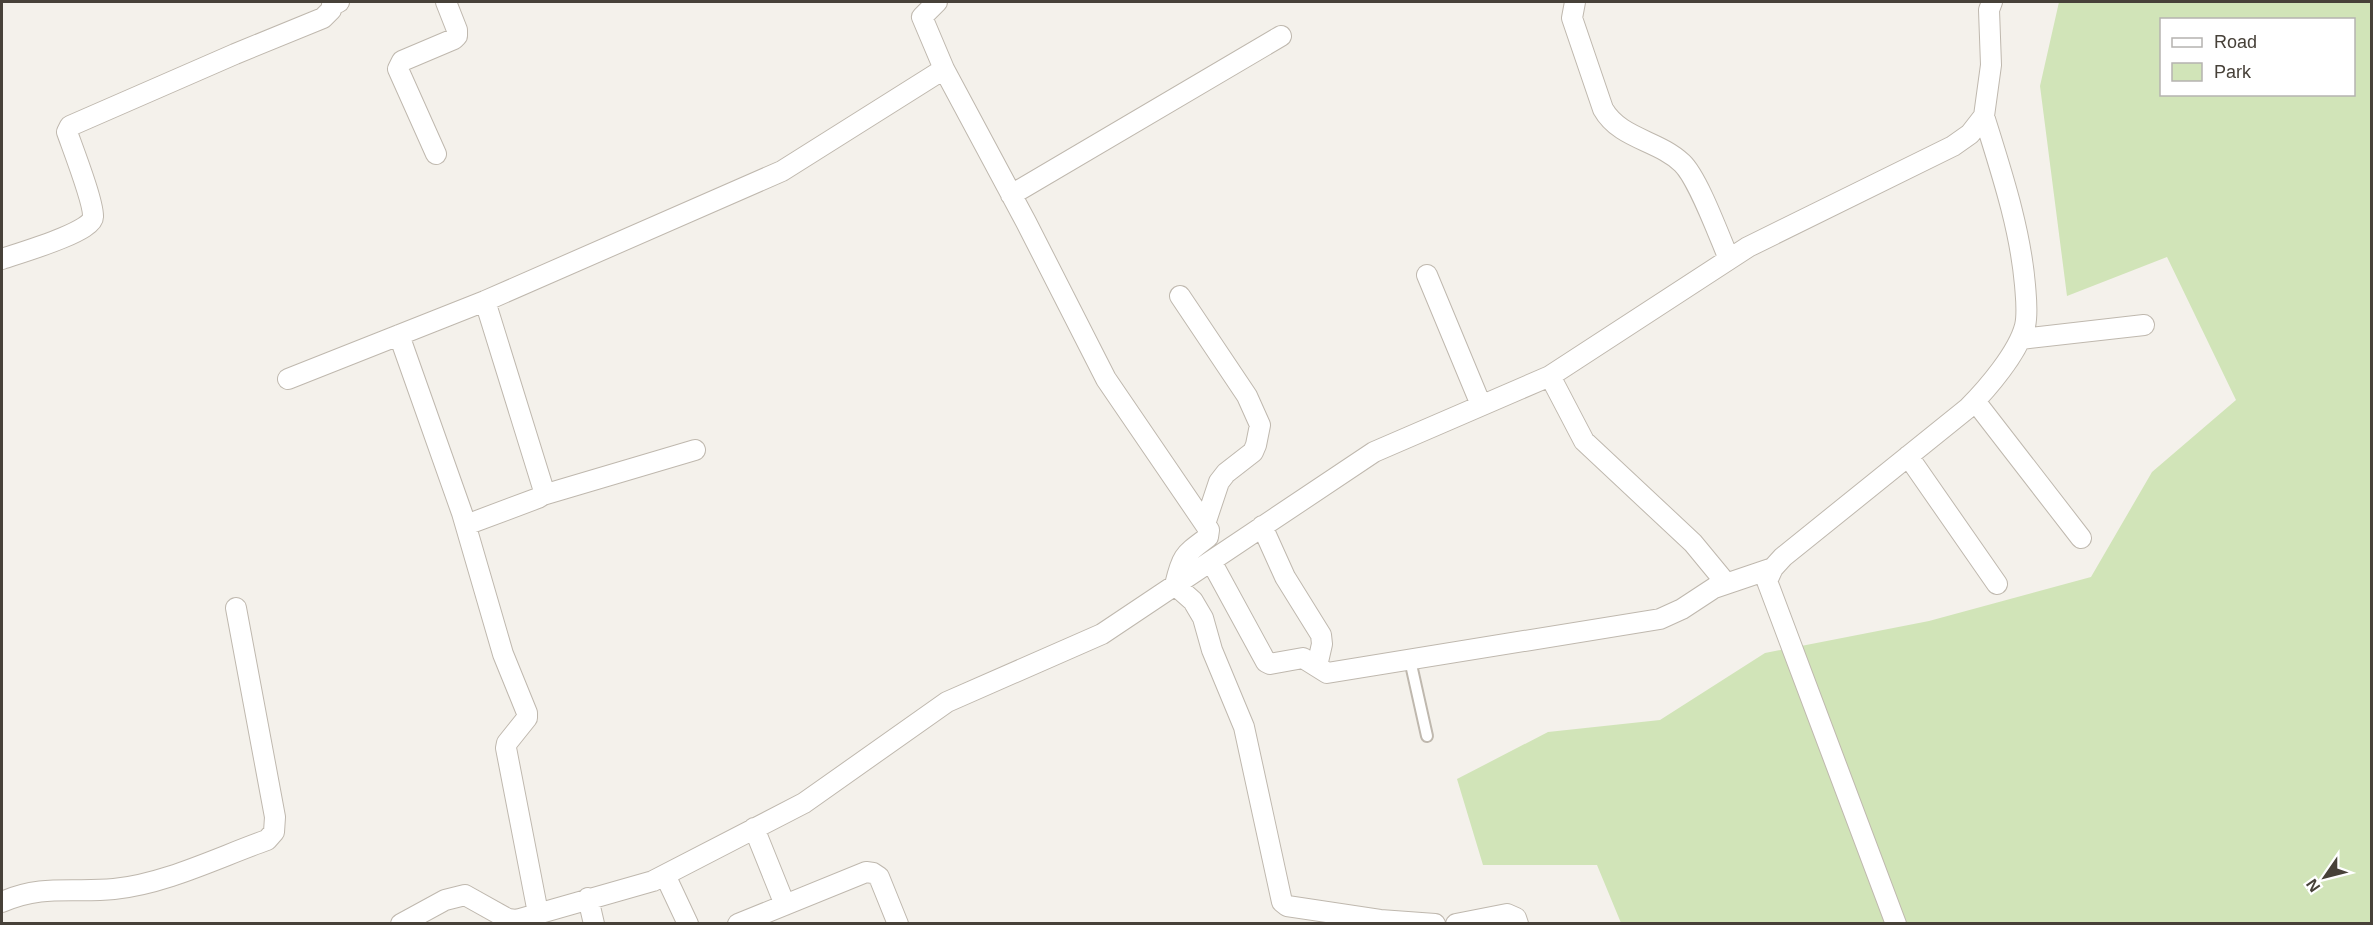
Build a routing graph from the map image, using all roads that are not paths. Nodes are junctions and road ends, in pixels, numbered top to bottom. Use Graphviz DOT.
graph roads {
  1 [pos="446,2"];
  2 [pos="937,2"];
  3 [pos="1575,2"];
  4 [pos="1992,2"];
  5 [pos="333,3"];
  6 [pos="1281,36"];
  7 [pos="944,69"];
  8 [pos="1984,116"];
  9 [pos="436,154"];
  10 [pos="1011,195"];
  11 [pos="1729,259"];
  12 [pos="2,260"];
  13 [pos="1427,275"];
  14 [pos="1180,296"];
  15 [pos="485,301"];
  16 [pos="2144,325"];
  17 [pos="399,335"];
  18 [pos="2020,339"];
  19 [pos="1550,376"];
  20 [pos="288,379"];
  21 [pos="1975,401"];
  22 [pos="1481,405"];
  23 [pos="695,450"];
  24 [pos="1908,456"];
  25 [pos="543,495"];
  26 [pos="1205,524"];
  27 [pos="466,525"];
  28 [pos="1263,526"];
  29 [pos="2081,538"];
  30 [pos="1211,561"];
  31 [pos="1773,568"];
  32 [pos="1726,583"];
  33 [pos="1998,584"];
  34 [pos="1175,585"];
  35 [pos="236,608"];
  36 [pos="1410,660"];
  37 [pos="1317,666"];
  38 [pos="1427,736"];
  39 [pos="754,828"];
  40 [pos="665,875"];
  41 [pos="588,898"];
  42 [pos="2,902"];
  43 [pos="785,904"];
  44 [pos="538,912"];
  45 [pos="401,924"];
  46 [pos="594,924"];
  47 [pos="688,924"];
  48 [pos="738,924"];
  49 [pos="898,924"];
  50 [pos="1435,924"];
  51 [pos="1456,924"];
  52 [pos="1518,924"];
  53 [pos="1896,924"];
  1 -- 9 [label="street"];
  2 -- 7 [label="street"];
  3 -- 11 [label="street"];
  4 -- 8 [label="street"];
  5 -- 12 [label="street"];
  6 -- 10 [label="street"];
  7 -- 10 [label="street"];
  7 -- 15 [label="street"];
  8 -- 11 [label="street"];
  8 -- 18 [label="street"];
  10 -- 26 [label="street"];
  11 -- 19 [label="street"];
  13 -- 22 [label="street"];
  14 -- 26 [label="street"];
  15 -- 17 [label="street"];
  15 -- 25 [label="street"];
  16 -- 18 [label="street"];
  17 -- 20 [label="street"];
  17 -- 27 [label="street"];
  18 -- 21 [label="street"];
  19 -- 22 [label="street"];
  19 -- 32 [label="street"];
  21 -- 24 [label="street"];
  21 -- 29 [label="street"];
  22 -- 28 [label="street"];
  23 -- 25 [label="street"];
  24 -- 31 [label="street"];
  24 -- 33 [label="street"];
  25 -- 27 [label="street"];
  26 -- 34 [label="street"];
  27 -- 44 [label="street"];
  28 -- 30 [label="street"];
  28 -- 37 [label="street"];
  30 -- 34 [label="street"];
  30 -- 37 [label="street"];
  31 -- 32 [label="street"];
  31 -- 53 [label="street"];
  32 -- 36 [label="street"];
  34 -- 39 [label="street"];
  34 -- 50 [label="street"];
  35 -- 42 [label="street"];
  36 -- 37 [label="street"];
  36 -- 38 [label="lane"];
  39 -- 40 [label="street"];
  39 -- 43 [label="street"];
  40 -- 41 [label="street"];
  40 -- 47 [label="street"];
  41 -- 44 [label="street"];
  41 -- 46 [label="street"];
  43 -- 48 [label="street"];
  43 -- 49 [label="street"];
  44 -- 45 [label="street"];
  51 -- 52 [label="street"];
}
